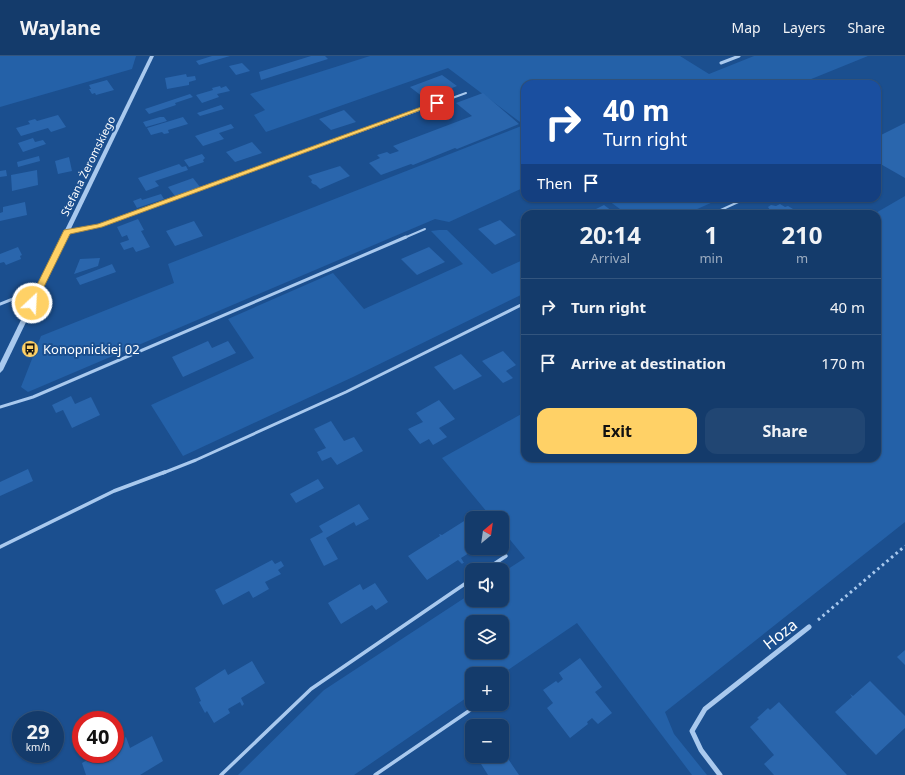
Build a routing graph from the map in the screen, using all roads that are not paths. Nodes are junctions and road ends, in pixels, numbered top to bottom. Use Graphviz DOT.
graph roads {
  1 [pos="152,56"];
  2 [pos="739,56"];
  3 [pos="721,63"];
  4 [pos="466,93"];
  5 [pos="739,202"];
  6 [pos="721,210"];
  7 [pos="425,229"];
  8 [pos="67,232"];
  9 [pos="39,289"];
  10 [pos="0,304"];
  11 [pos="521,305"];
  12 [pos="0,370"];
  13 [pos="0,407"];
  14 [pos="0,547"];
  15 [pos="506,556"];
  16 [pos="496,563"];
  17 [pos="465,584"];
  18 [pos="809,627"];
  19 [pos="469,711"];
  20 [pos="221,775"];
  21 [pos="375,775"];
  22 [pos="720,775"];
  1 -- 8 [label="street, Stefana Żeromskiego"];
  2 -- 3 [label="street"];
  4 -- 8 [label="lane"];
  5 -- 6 [label="lane"];
  7 -- 13 [label="lane"];
  8 -- 9 [label="street, Stefana Żeromskiego"];
  9 -- 10 [label="lane"];
  9 -- 12 [label="street, Stefana Żeromskiego"];
  11 -- 14 [label="lane"];
  15 -- 16 [label="lane"];
  17 -- 20 [label="lane"];
  18 -- 22 [label="street, Hoza"];
  19 -- 21 [label="lane"];
}
